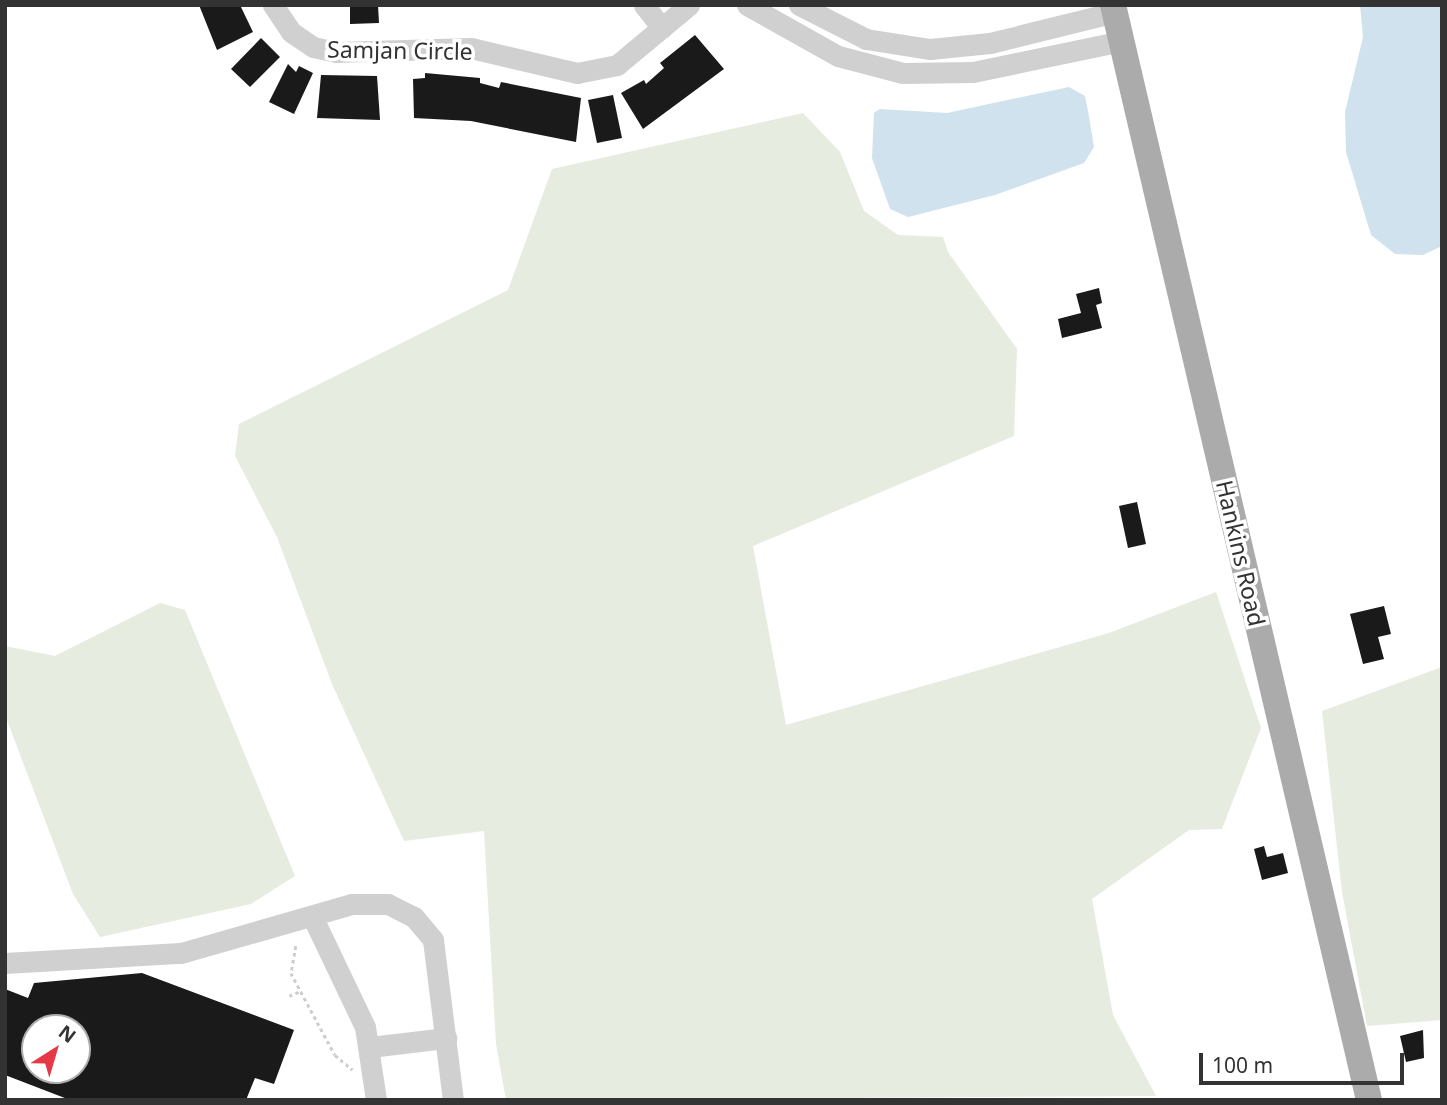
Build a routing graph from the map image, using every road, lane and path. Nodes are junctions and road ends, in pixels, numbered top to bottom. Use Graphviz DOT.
graph roads {
  1 [pos="273,5"];
  2 [pos="644,5"];
  3 [pos="689,5"];
  4 [pos="747,5"];
  5 [pos="799,5"];
  6 [pos="1114,9"];
  7 [pos="662,28"];
  8 [pos="1010,38"];
  9 [pos="1122,41"];
  10 [pos="1017,63"];
  11 [pos="313,918"];
  12 [pos="296,946"];
  13 [pos="5,963"];
  14 [pos="301,991"];
  15 [pos="289,996"];
  16 [pos="446,1038"];
  17 [pos="370,1047"];
  18 [pos="361,1074"];
  19 [pos="376,1100"];
  20 [pos="453,1100"];
  21 [pos="1369,1100"];
  1 -- 7 [label="street, Samjan Circle"];
  2 -- 7 [label="street"];
  3 -- 7 [label="street, Samjan Circle"];
  4 -- 10 [label="street"];
  5 -- 8 [label="street"];
  6 -- 8 [label="street"];
  6 -- 9 [label="main road, Hankins Road"];
  8 -- 10 [label="street"];
  9 -- 10 [label="street"];
  9 -- 21 [label="main road, Hankins Road"];
  11 -- 13 [label="street"];
  11 -- 16 [label="street"];
  11 -- 17 [label="street"];
  12 -- 14 [label="path"];
  14 -- 15 [label="path"];
  14 -- 18 [label="path"];
  16 -- 17 [label="street"];
  16 -- 20 [label="street"];
  17 -- 19 [label="street"];
}
